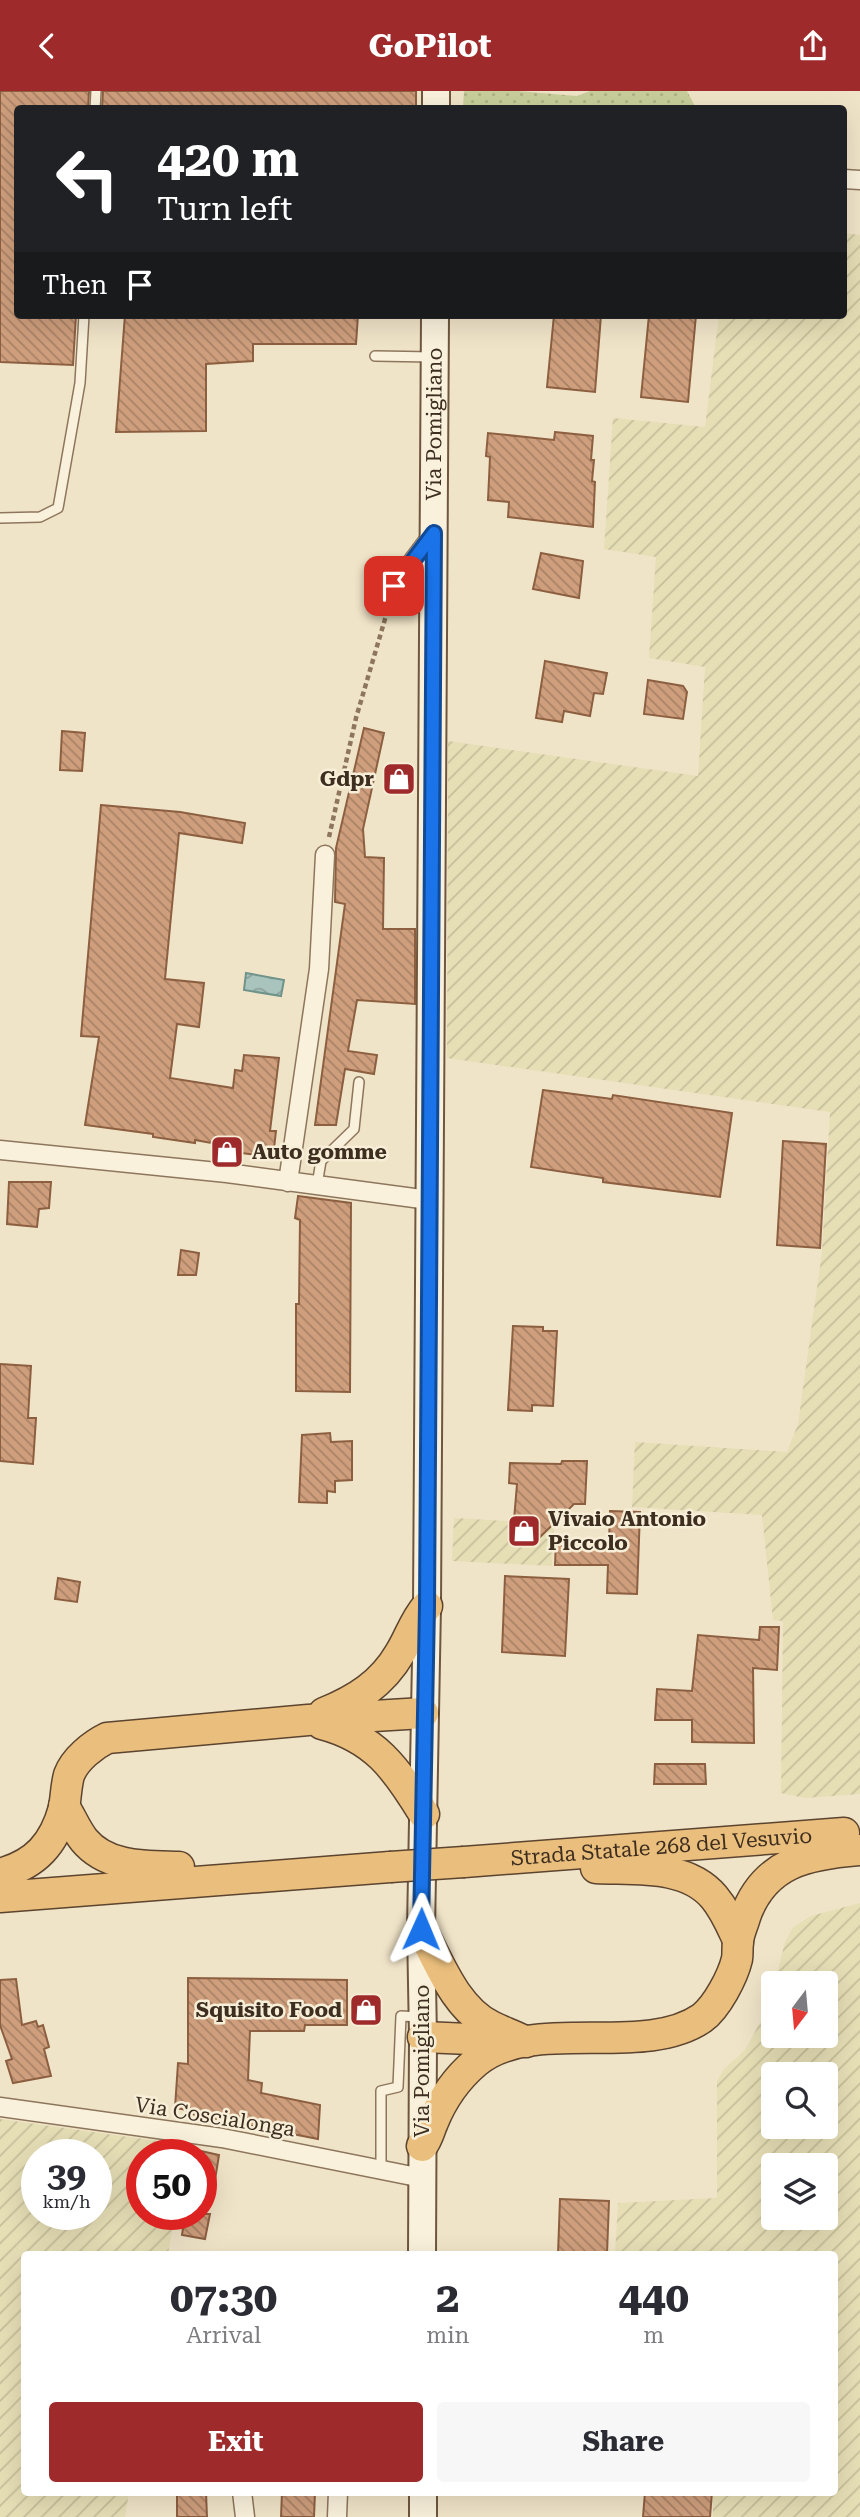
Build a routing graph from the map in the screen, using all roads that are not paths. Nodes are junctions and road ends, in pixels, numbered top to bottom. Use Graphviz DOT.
graph roads {
  1 [pos="84,319"];
  2 [pos="435,319"];
  3 [pos="375,356"];
  4 [pos="435,357"];
  5 [pos="0,518"];
  6 [pos="434,533"];
  7 [pos="394,586"];
  8 [pos="325,855"];
  9 [pos="359,1082"];
  10 [pos="0,1150"];
  11 [pos="232,1152"];
  12 [pos="227,1173"];
  13 [pos="288,1182"];
  14 [pos="317,1185"];
  15 [pos="429,1200"];
  16 [pos="427,1607"];
  17 [pos="423,1713"];
  18 [pos="308,1720"];
  19 [pos="64,1806"];
  20 [pos="424,1814"];
  21 [pos="860,1832"];
  22 [pos="860,1850"];
  23 [pos="505,1859"];
  24 [pos="0,1874"];
  25 [pos="301,1874"];
  26 [pos="0,1897"];
  27 [pos="421,1929"];
  28 [pos="738,1940"];
  29 [pos="423,2027"];
  30 [pos="526,2042"];
  31 [pos="0,2108"];
  32 [pos="422,2146"];
  33 [pos="381,2170"];
  34 [pos="422,2178"];
  35 [pos="422,2251"];
  36 [pos="242,2496"];
  37 [pos="338,2496"];
  38 [pos="423,2496"];
  39 [pos="245,2517"];
  40 [pos="337,2517"];
  41 [pos="423,2517"];
  1 -- 5 [label="lane"];
  2 -- 4 [label="main road, Via Pomigliano"];
  3 -- 4 [label="lane"];
  4 -- 6 [label="main road, Via Pomigliano"];
  6 -- 7 [label="street"];
  6 -- 15 [label="main road, Via Pomigliano"];
  8 -- 13 [label="street"];
  9 -- 14 [label="lane"];
  10 -- 12 [label="street"];
  11 -- 12 [label="lane"];
  12 -- 13 [label="street"];
  13 -- 14 [label="street"];
  14 -- 15 [label="street"];
  15 -- 16 [label="main road, Via Pomigliano"];
  16 -- 17 [label="main road, Via Pomigliano"];
  16 -- 18 [label="highway"];
  17 -- 18 [label="highway"];
  17 -- 20 [label="main road, Via Pomigliano"];
  18 -- 19 [label="highway"];
  18 -- 20 [label="highway"];
  19 -- 24 [label="highway"];
  19 -- 25 [label="highway"];
  20 -- 27 [label="main road, Via Pomigliano"];
  21 -- 23 [label="highway, Strada Statale 268 del Vesuvio"];
  22 -- 28 [label="highway"];
  23 -- 25 [label="highway, Strada Statale 268 del Vesuvio, bridge"];
  23 -- 28 [label="highway"];
  25 -- 26 [label="highway"];
  27 -- 29 [label="main road, Via Pomigliano"];
  27 -- 30 [label="highway"];
  28 -- 30 [label="highway"];
  29 -- 30 [label="highway"];
  29 -- 32 [label="main road, Via Pomigliano"];
  29 -- 33 [label="lane"];
  30 -- 32 [label="highway"];
  31 -- 33 [label="street, Via Coscialonga"];
  32 -- 34 [label="main road, Via Pomigliano"];
  33 -- 34 [label="street, Via Coscialonga"];
  34 -- 35 [label="main road, Via Pomigliano"];
  36 -- 39 [label="street"];
  37 -- 40 [label="street"];
  38 -- 41 [label="main road"];
}
